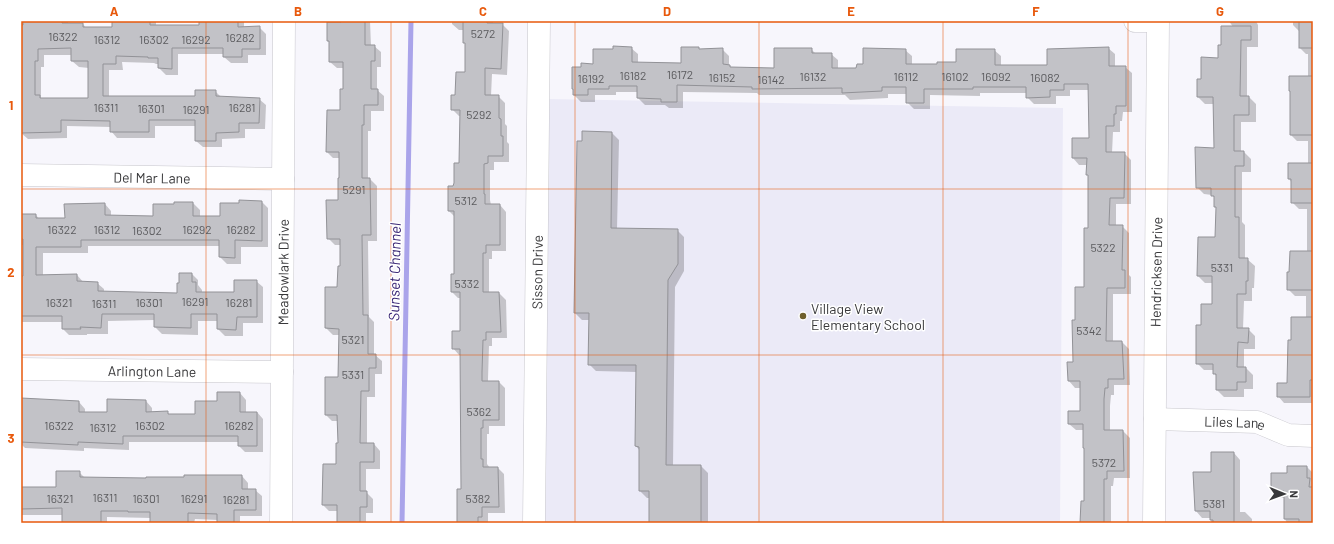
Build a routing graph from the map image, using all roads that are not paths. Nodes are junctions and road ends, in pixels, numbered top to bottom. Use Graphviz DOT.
graph roads {
  1 [pos="284,21"];
  2 [pos="539,21"];
  3 [pos="1136,21"];
  4 [pos="1158,21"];
  5 [pos="21,175"];
  6 [pos="283,179"];
  7 [pos="21,369"];
  8 [pos="282,372"];
  9 [pos="1155,419"];
  10 [pos="1313,436"];
  11 [pos="282,523"];
  12 [pos="534,523"];
  13 [pos="1154,523"];
  1 -- 6 [label="street, Meadowlark Drive"];
  2 -- 12 [label="street, Sisson Drive"];
  3 -- 4 [label="street"];
  4 -- 9 [label="street, Hendricksen Drive"];
  5 -- 6 [label="street, Del Mar Lane"];
  6 -- 8 [label="street, Meadowlark Drive"];
  7 -- 8 [label="street, Arlington Lane"];
  8 -- 11 [label="street, Meadowlark Drive"];
  9 -- 10 [label="street, Liles Lane"];
  9 -- 13 [label="street, Hendricksen Drive"];
}
